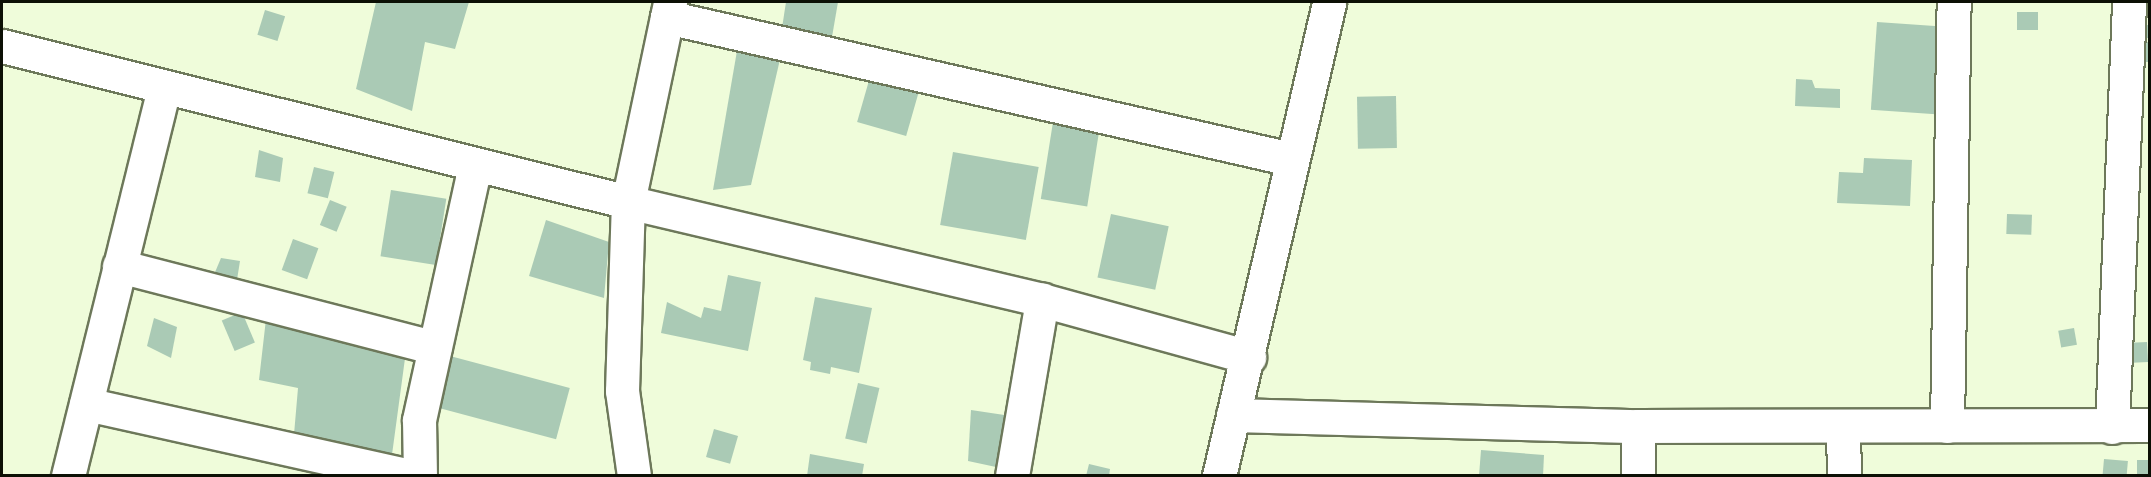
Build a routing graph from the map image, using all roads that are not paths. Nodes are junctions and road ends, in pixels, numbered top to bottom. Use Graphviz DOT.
graph roads {
  1 [pos="1329,2"];
  2 [pos="1954,2"];
  3 [pos="2129,2"];
  4 [pos="669,9"];
  5 [pos="2,46"];
  6 [pos="164,87"];
  7 [pos="1291,159"];
  8 [pos="475,165"];
  9 [pos="628,202"];
  10 [pos="119,266"];
  11 [pos="1042,300"];
  12 [pos="435,348"];
  13 [pos="1249,357"];
  14 [pos="86,404"];
  15 [pos="1233,415"];
  16 [pos="2150,425"];
  17 [pos="1638,426"];
  18 [pos="1947,426"];
  19 [pos="2112,427"];
  20 [pos="1843,429"];
  21 [pos="68,476"];
  22 [pos="412,476"];
  23 [pos="420,476"];
  24 [pos="634,476"];
  25 [pos="1012,476"];
  26 [pos="1219,476"];
  27 [pos="1638,476"];
  28 [pos="1844,476"];
  1 -- 7 [label="street"];
  2 -- 18 [label="street"];
  3 -- 19 [label="street"];
  4 -- 7 [label="street"];
  4 -- 9 [label="street"];
  5 -- 6 [label="street"];
  6 -- 8 [label="street"];
  6 -- 10 [label="street"];
  7 -- 13 [label="street"];
  8 -- 9 [label="street"];
  8 -- 12 [label="street"];
  9 -- 11 [label="street"];
  9 -- 24 [label="street"];
  10 -- 12 [label="street"];
  10 -- 14 [label="street"];
  11 -- 13 [label="street"];
  11 -- 25 [label="street"];
  12 -- 23 [label="street"];
  13 -- 15 [label="street"];
  14 -- 21 [label="street"];
  14 -- 22 [label="street"];
  15 -- 17 [label="street"];
  15 -- 26 [label="street"];
  16 -- 19 [label="street"];
  17 -- 20 [label="street"];
  17 -- 27 [label="street"];
  18 -- 19 [label="street"];
  18 -- 20 [label="street"];
  20 -- 28 [label="street"];
}
